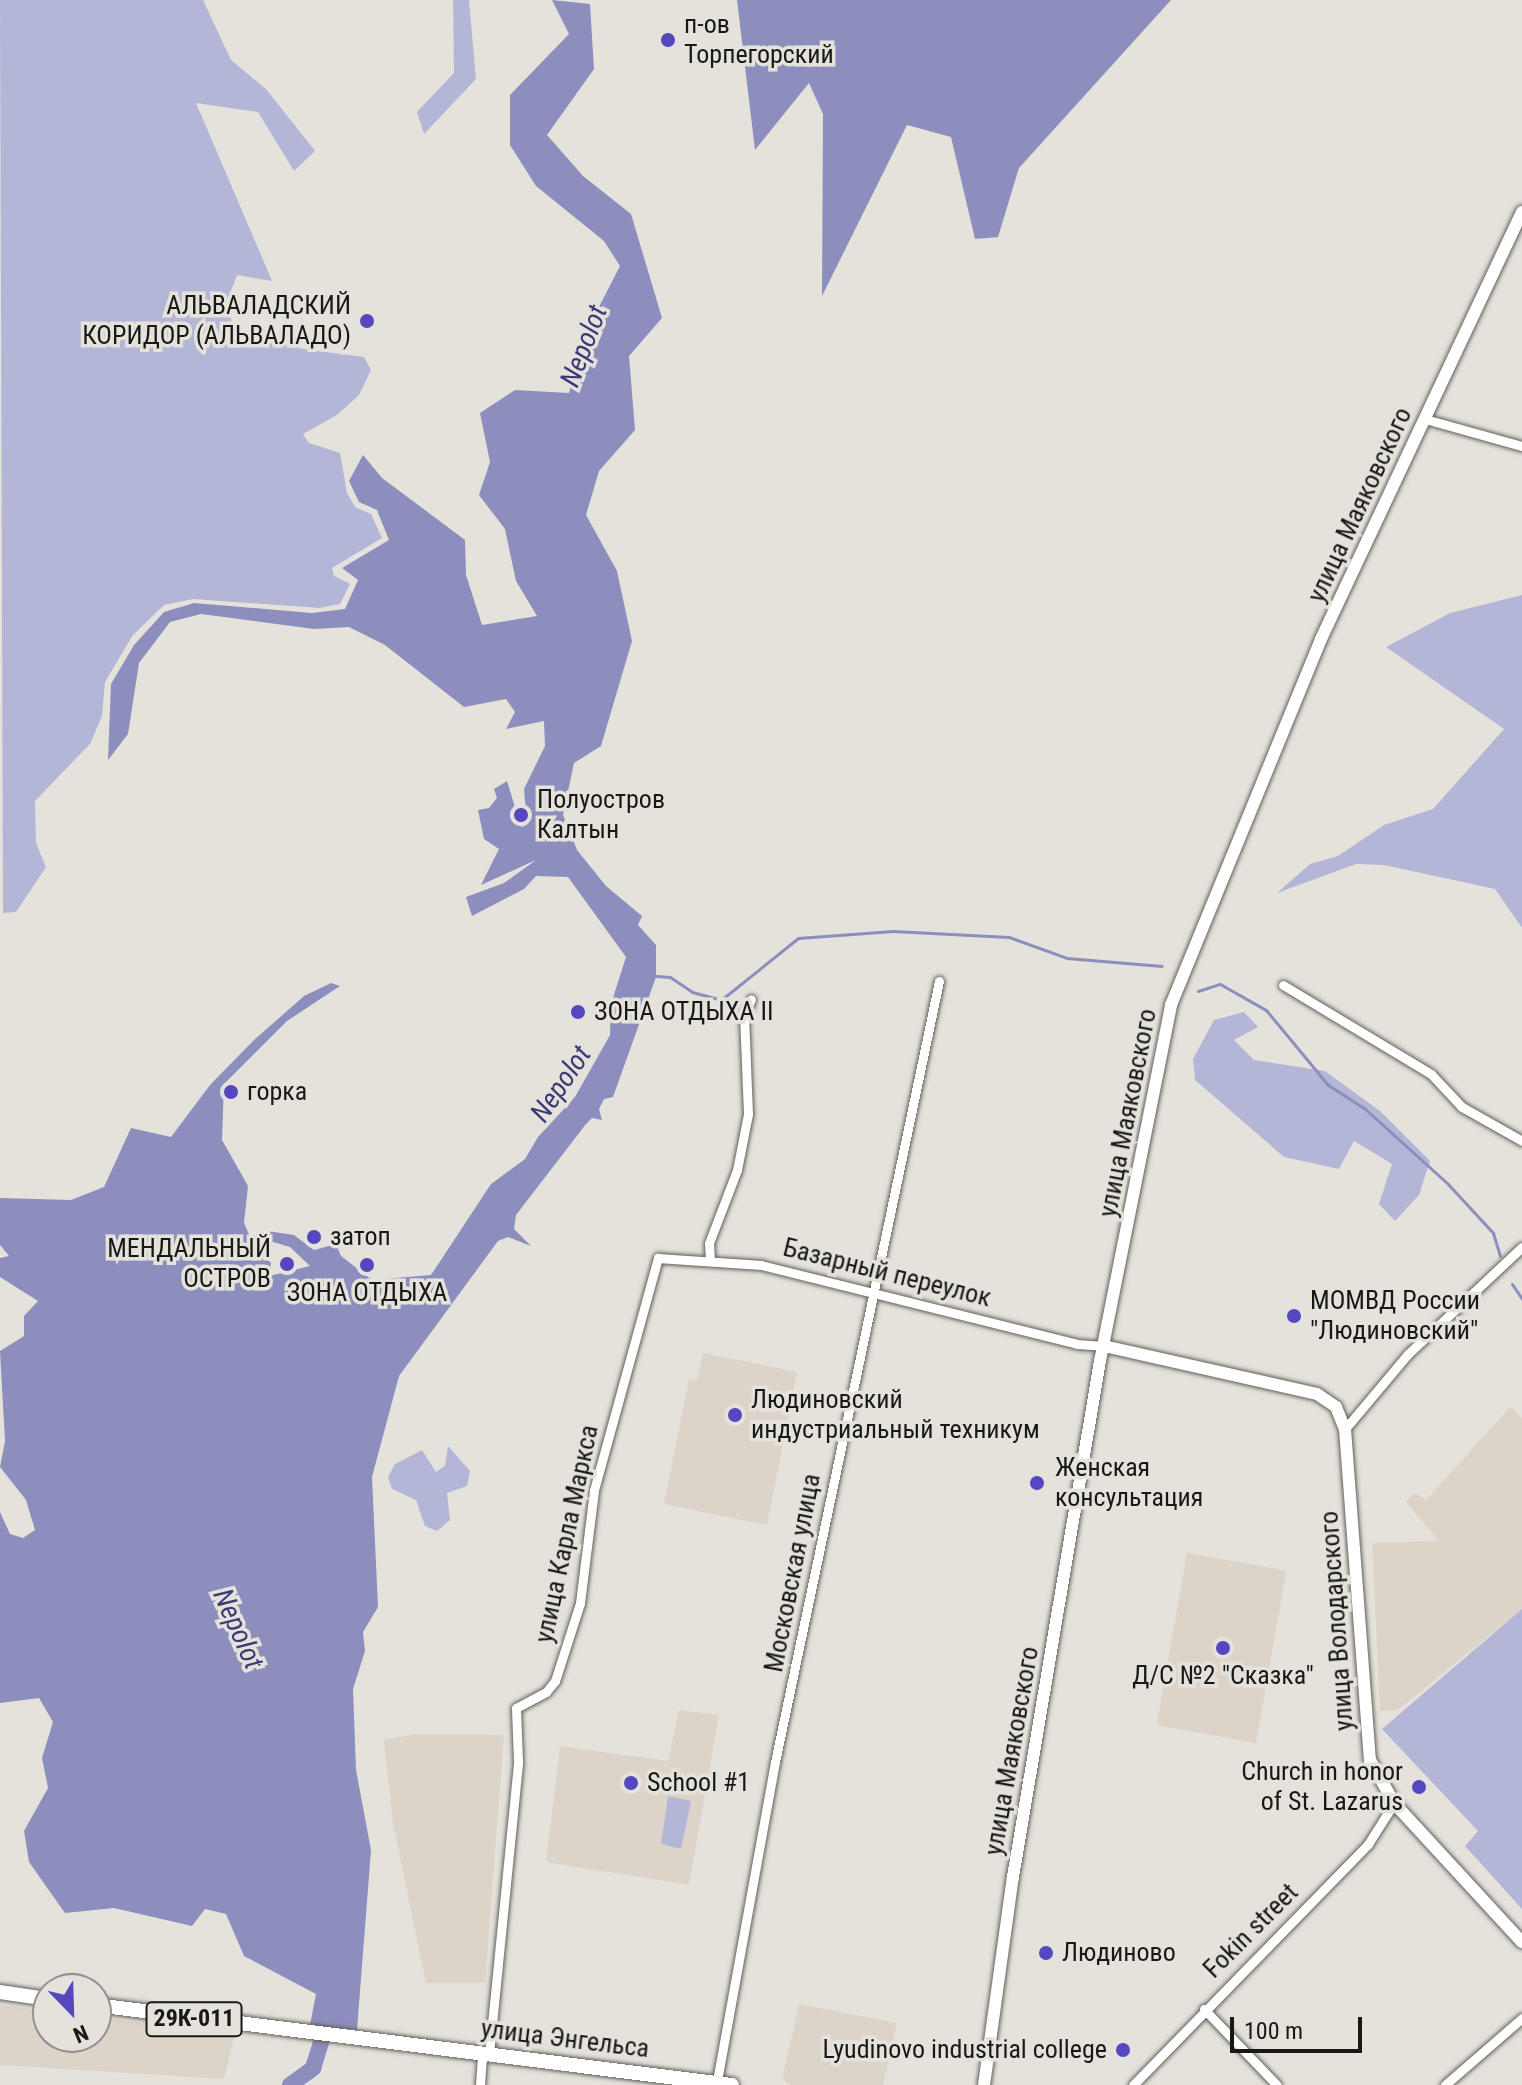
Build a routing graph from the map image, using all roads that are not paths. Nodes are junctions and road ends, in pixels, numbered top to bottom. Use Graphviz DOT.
graph roads {
  1 [pos="1522,212"];
  2 [pos="1425,419"];
  3 [pos="1522,446"];
  4 [pos="939,981"];
  5 [pos="1283,985"];
  6 [pos="751,999"];
  7 [pos="1522,1141"];
  8 [pos="1522,1247"];
  9 [pos="658,1258"];
  10 [pos="710,1261"];
  11 [pos="873,1293"];
  12 [pos="1104,1346"];
  13 [pos="1345,1429"];
  14 [pos="1394,1803"];
  15 [pos="1522,1942"];
  16 [pos="0,1992"];
  17 [pos="32,1997"];
  18 [pos="112,2007"];
  19 [pos="1204,2009"];
  20 [pos="1522,2018"];
  21 [pos="489,2054"];
  22 [pos="618,2069"];
  23 [pos="725,2083"];
  24 [pos="480,2085"];
  25 [pos="614,2085"];
  26 [pos="984,2085"];
  27 [pos="1133,2085"];
  28 [pos="1277,2085"];
  29 [pos="1445,2085"];
  1 -- 2 [label="street, улица Маяковского"];
  2 -- 3 [label="street"];
  2 -- 12 [label="street, улица Маяковского"];
  4 -- 11 [label="street, Московская улица"];
  5 -- 7 [label="street"];
  6 -- 10 [label="street"];
  8 -- 13 [label="street"];
  9 -- 10 [label="street, Базарный переулок"];
  9 -- 21 [label="street, улица Карла Маркса"];
  10 -- 11 [label="street, Базарный переулок"];
  11 -- 12 [label="street, Базарный переулок"];
  11 -- 23 [label="street, Московская улица"];
  12 -- 13 [label="street"];
  12 -- 26 [label="street, улица Маяковского"];
  13 -- 14 [label="street, улица Володарского"];
  14 -- 15 [label="street, улица Володарского"];
  14 -- 19 [label="street, Fokin street"];
  16 -- 17 [label="main road"];
  18 -- 21 [label="main road, улица Энгельса / 29К-011"];
  19 -- 27 [label="street, Fokin street"];
  19 -- 28 [label="street"];
  20 -- 29 [label="street"];
  21 -- 22 [label="main road, улица Энгельса / 29К-011"];
  21 -- 24 [label="street, улица Карла Маркса"];
  22 -- 23 [label="main road, улица Энгельса / 29К-011"];
  22 -- 25 [label="street"];
}
